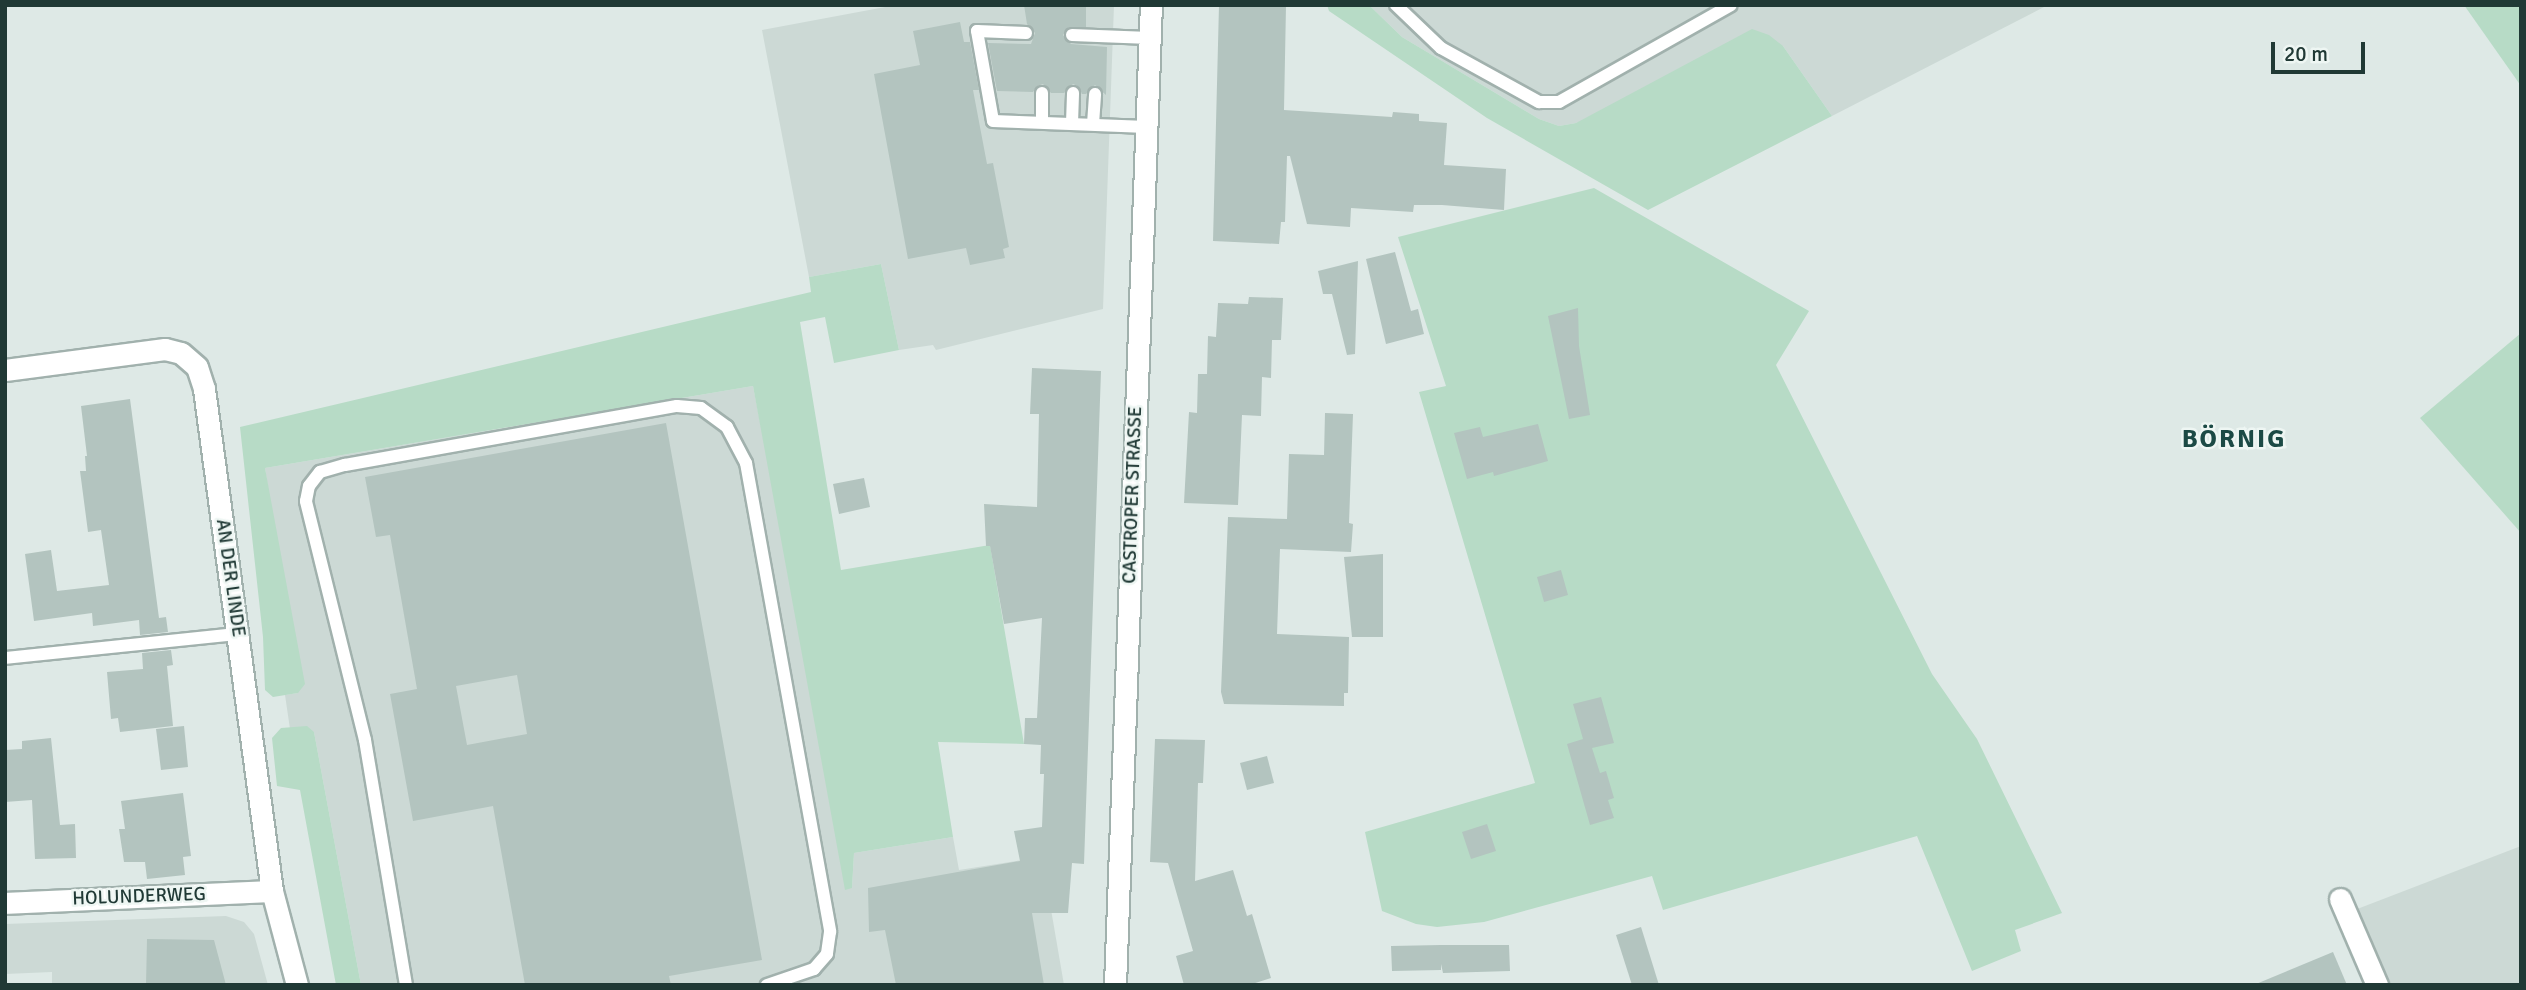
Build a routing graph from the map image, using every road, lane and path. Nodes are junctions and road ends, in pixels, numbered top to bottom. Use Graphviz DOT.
graph roads {
  1 [pos="1151,5"];
  2 [pos="1396,5"];
  3 [pos="1731,5"];
  4 [pos="1026,33"];
  5 [pos="1150,38"];
  6 [pos="1074,39"];
  7 [pos="1042,93"];
  8 [pos="1073,93"];
  9 [pos="1095,94"];
  10 [pos="1042,122"];
  11 [pos="1072,123"];
  12 [pos="1093,124"];
  13 [pos="1147,127"];
  14 [pos="5,370"];
  15 [pos="237,634"];
  16 [pos="5,658"];
  17 [pos="272,891"];
  18 [pos="2340,899"];
  19 [pos="5,903"];
  20 [pos="297,985"];
  21 [pos="406,985"];
  22 [pos="767,985"];
  23 [pos="1115,985"];
  24 [pos="2377,985"];
  1 -- 5 [label="street, CASTROPER STRASSE"];
  2 -- 3 [label="lane"];
  4 -- 10 [label="lane"];
  5 -- 6 [label="lane"];
  5 -- 13 [label="street, CASTROPER STRASSE"];
  7 -- 10 [label="lane"];
  8 -- 11 [label="lane"];
  9 -- 12 [label="lane"];
  10 -- 11 [label="lane"];
  11 -- 12 [label="lane"];
  12 -- 13 [label="lane"];
  13 -- 23 [label="street, CASTROPER STRASSE"];
  14 -- 15 [label="street, AN DER LINDE"];
  15 -- 16 [label="lane"];
  15 -- 17 [label="street, AN DER LINDE"];
  17 -- 19 [label="street, HOLUNDERWEG"];
  17 -- 20 [label="street, AN DER LINDE"];
  18 -- 24 [label="street"];
  21 -- 22 [label="lane"];
}
